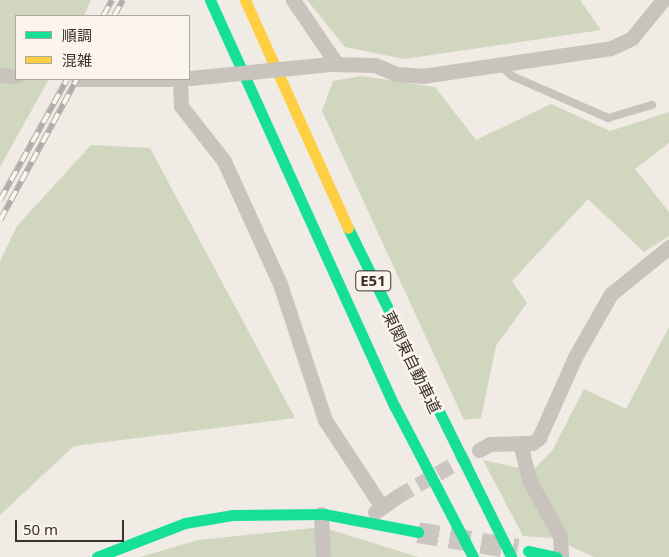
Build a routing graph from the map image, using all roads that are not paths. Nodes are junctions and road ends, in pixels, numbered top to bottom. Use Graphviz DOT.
graph roads {
  1 [pos="210,0"];
  2 [pos="245,0"];
  3 [pos="293,0"];
  4 [pos="663,0"];
  5 [pos="333,64"];
  6 [pos="500,65"];
  7 [pos="190,78"];
  8 [pos="104,80"];
  9 [pos="151,80"];
  10 [pos="186,80"];
  11 [pos="652,105"];
  12 [pos="669,247"];
  13 [pos="520,443"];
  14 [pos="479,450"];
  15 [pos="398,496"];
  16 [pos="380,504"];
  17 [pos="321,514"];
  18 [pos="369,522"];
  19 [pos="418,532"];
  20 [pos="528,551"];
  21 [pos="97,557"];
  22 [pos="323,557"];
  23 [pos="473,557"];
  24 [pos="511,557"];
  25 [pos="556,557"];
  26 [pos="561,557"];
  1 -- 23 [label="main road, 東関東自動車道 / E51"];
  2 -- 24 [label="main road, 東関東自動車道 / E51"];
  3 -- 5 [label="street"];
  4 -- 6 [label="street"];
  5 -- 6 [label="street"];
  5 -- 7 [label="street, bridge"];
  6 -- 11 [label="lane"];
  8 -- 9 [label="street"];
  10 -- 16 [label="street"];
  12 -- 13 [label="street"];
  13 -- 14 [label="street"];
  13 -- 26 [label="street"];
  15 -- 16 [label="street"];
  16 -- 18 [label="street"];
  17 -- 18 [label="main road"];
  17 -- 21 [label="main road"];
  17 -- 22 [label="street"];
  18 -- 19 [label="main road"];
  20 -- 25 [label="main road"];
}
